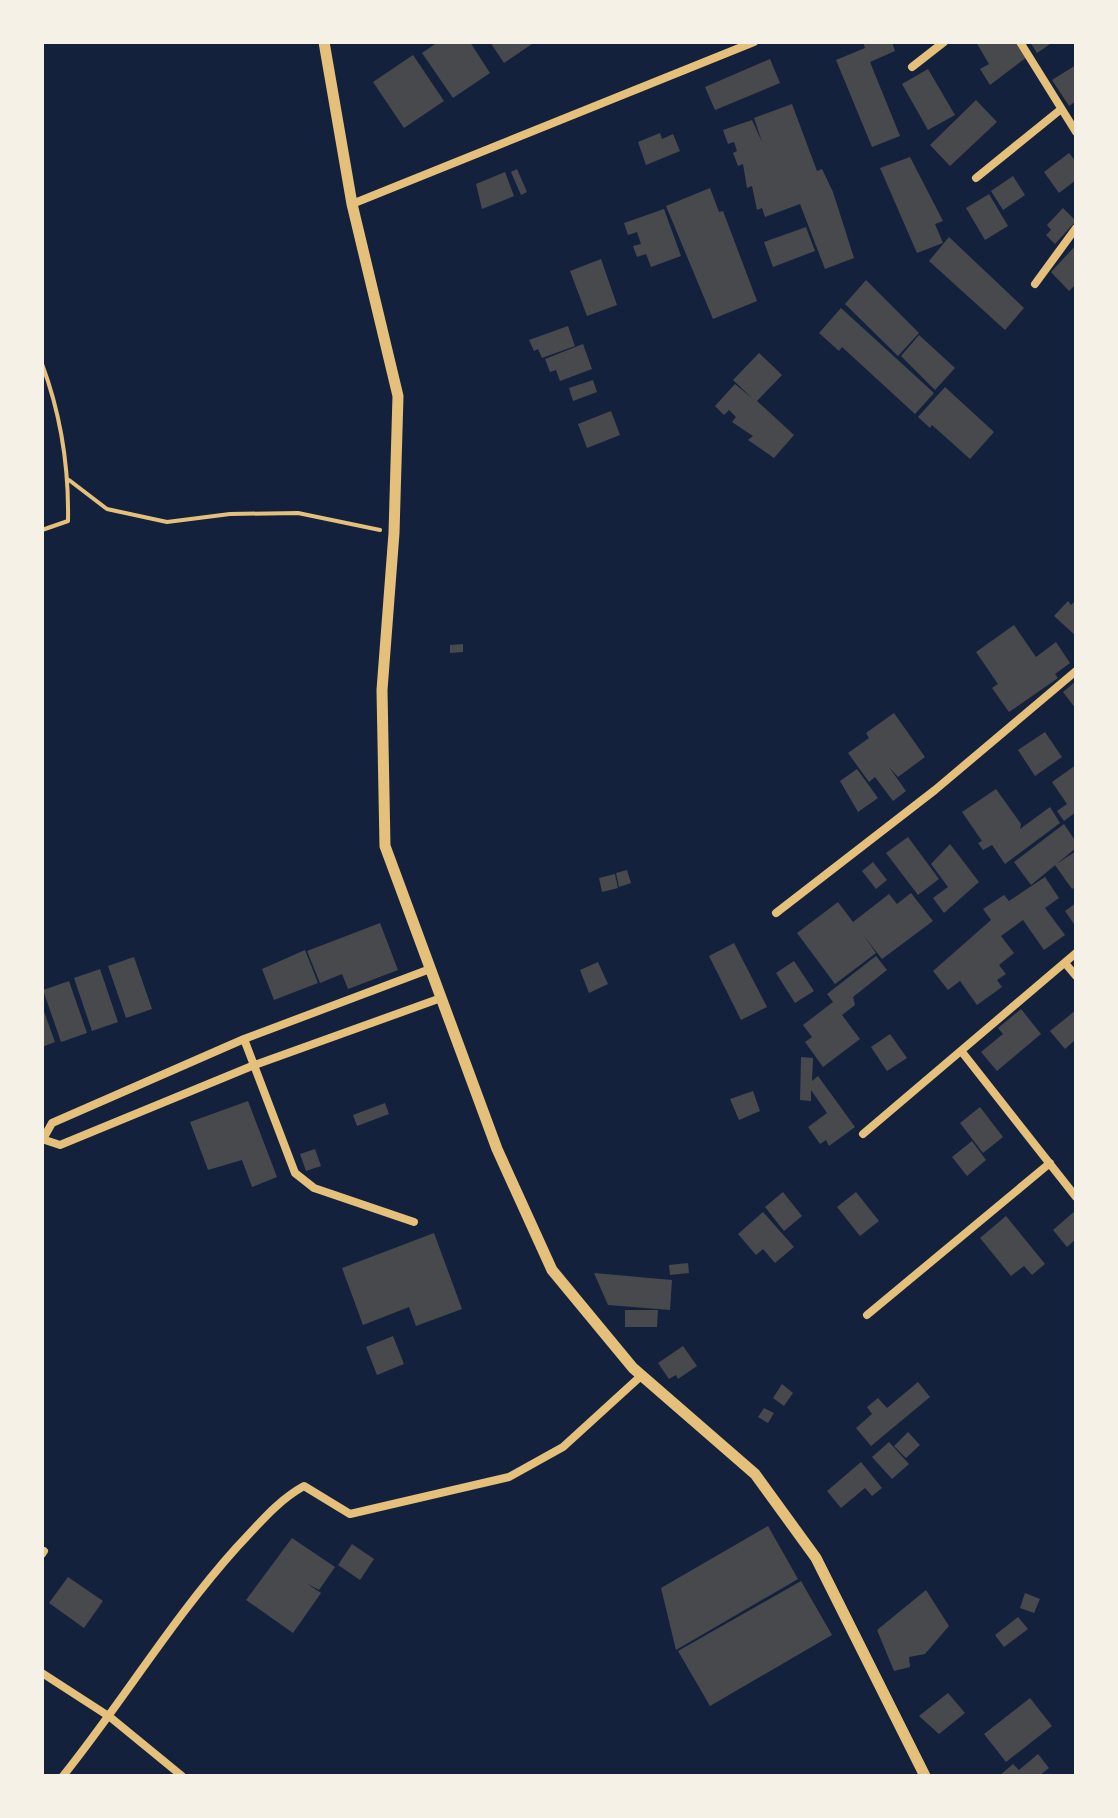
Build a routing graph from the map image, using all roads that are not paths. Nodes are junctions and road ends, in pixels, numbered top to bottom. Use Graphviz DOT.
graph roads {
  1 [pos="324,42"];
  2 [pos="754,42"];
  3 [pos="944,42"];
  4 [pos="1020,42"];
  5 [pos="912,67"];
  6 [pos="1060,110"];
  7 [pos="1076,132"];
  8 [pos="976,178"];
  9 [pos="352,204"];
  10 [pos="1076,228"];
  11 [pos="1035,284"];
  12 [pos="1076,671"];
  13 [pos="776,913"];
  14 [pos="1076,953"];
  15 [pos="1065,963"];
  16 [pos="430,969"];
  17 [pos="1076,976"];
  18 [pos="441,998"];
  19 [pos="244,1039"];
  20 [pos="962,1052"];
  21 [pos="252,1066"];
  22 [pos="863,1134"];
  23 [pos="42,1139"];
  24 [pos="1050,1163"];
  25 [pos="1076,1197"];
  26 [pos="414,1222"];
  27 [pos="867,1315"];
  28 [pos="642,1375"];
  29 [pos="42,1673"];
  30 [pos="110,1717"];
  31 [pos="63,1776"];
  32 [pos="182,1776"];
  33 [pos="925,1776"];
  1 -- 9 [label="street"];
  2 -- 9 [label="street"];
  3 -- 5 [label="street"];
  4 -- 6 [label="street"];
  6 -- 7 [label="street"];
  6 -- 8 [label="street"];
  9 -- 16 [label="street"];
  10 -- 11 [label="street"];
  12 -- 13 [label="street"];
  14 -- 15 [label="street"];
  15 -- 17 [label="street"];
  15 -- 20 [label="street"];
  16 -- 18 [label="street"];
  16 -- 19 [label="street"];
  18 -- 21 [label="street"];
  18 -- 28 [label="street"];
  19 -- 21 [label="street"];
  19 -- 23 [label="street"];
  20 -- 22 [label="street"];
  20 -- 24 [label="street"];
  21 -- 23 [label="street"];
  21 -- 26 [label="street"];
  24 -- 25 [label="street"];
  24 -- 27 [label="street"];
  28 -- 30 [label="street"];
  28 -- 33 [label="street"];
  29 -- 30 [label="street"];
  30 -- 31 [label="street"];
  30 -- 32 [label="street"];
}
